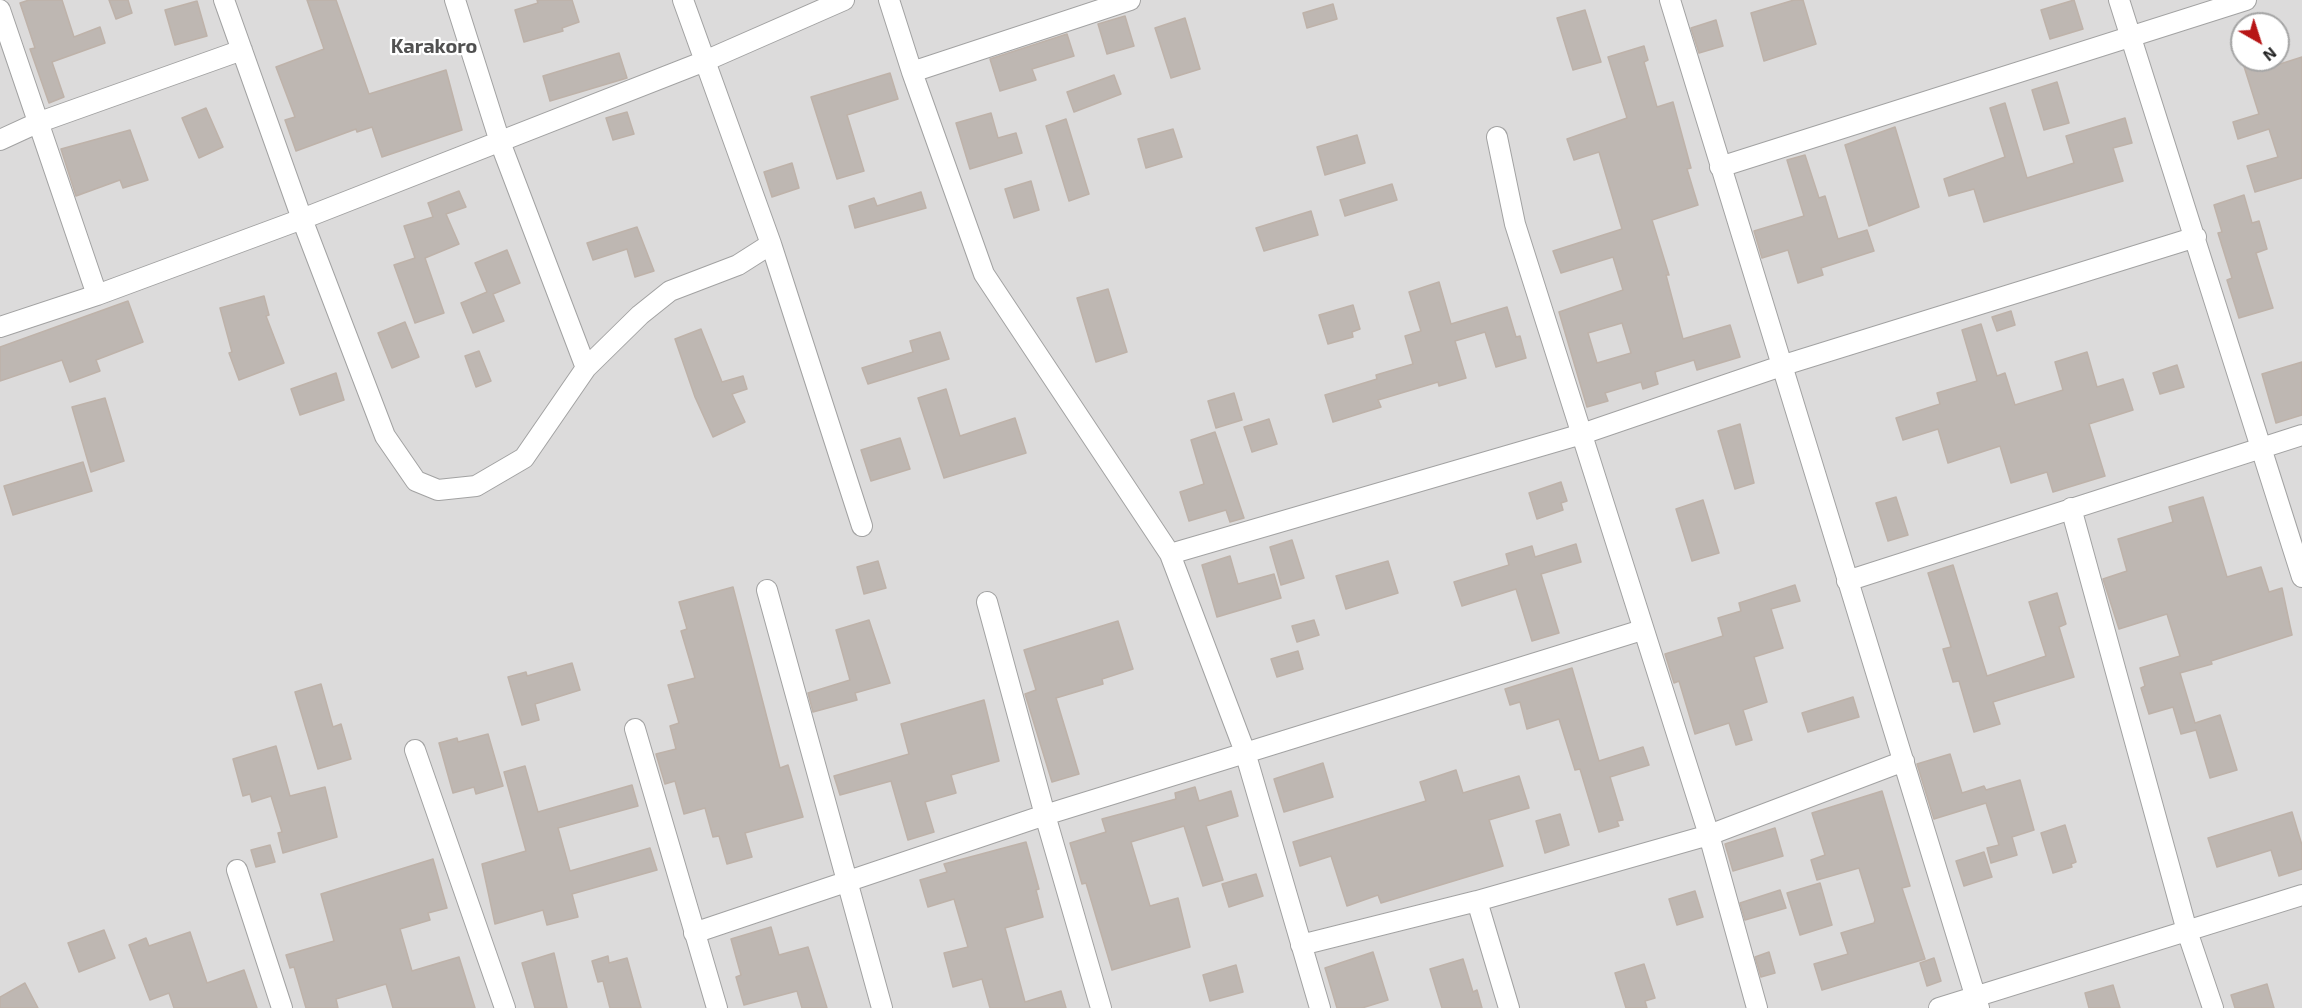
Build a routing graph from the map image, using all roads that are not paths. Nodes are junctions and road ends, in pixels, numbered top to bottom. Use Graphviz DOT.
graph roads {
  1 [pos="224,0"];
  2 [pos="455,0"];
  3 [pos="683,0"];
  4 [pos="844,0"];
  5 [pos="889,0"];
  6 [pos="1130,0"];
  7 [pos="1670,0"];
  8 [pos="2119,0"];
  9 [pos="2246,0"];
  10 [pos="0,10"];
  11 [pos="2130,38"];
  12 [pos="242,50"];
  13 [pos="705,61"];
  14 [pos="912,72"];
  15 [pos="37,123"];
  16 [pos="1497,137"];
  17 [pos="0,140"];
  18 [pos="500,142"];
  19 [pos="1720,167"];
  20 [pos="302,219"];
  21 [pos="2196,237"];
  22 [pos="771,243"];
  23 [pos="96,295"];
  24 [pos="0,327"];
  25 [pos="1784,365"];
  26 [pos="586,368"];
  27 [pos="1582,434"];
  28 [pos="2302,435"];
  29 [pos="2260,448"];
  30 [pos="2071,508"];
  31 [pos="862,526"];
  32 [pos="1170,554"];
  33 [pos="2302,577"];
  34 [pos="1847,581"];
  35 [pos="767,590"];
  36 [pos="987,602"];
  37 [pos="1642,630"];
  38 [pos="634,729"];
  39 [pos="415,750"];
  40 [pos="1245,752"];
  41 [pos="1904,761"];
  42 [pos="1045,815"];
  43 [pos="1709,835"];
  44 [pos="237,870"];
  45 [pos="846,880"];
  46 [pos="2302,895"];
  47 [pos="1477,901"];
  48 [pos="2187,931"];
  49 [pos="694,933"];
  50 [pos="1301,945"];
  51 [pos="1978,1002"];
  52 [pos="282,1008"];
  53 [pos="505,1008"];
  54 [pos="717,1008"];
  55 [pos="882,1008"];
  56 [pos="1101,1008"];
  57 [pos="1320,1008"];
  58 [pos="1509,1008"];
  59 [pos="1757,1008"];
  60 [pos="1938,1008"];
  61 [pos="2213,1008"];
  1 -- 12 [label="street"];
  2 -- 18 [label="street"];
  3 -- 13 [label="street"];
  4 -- 13 [label="street"];
  5 -- 14 [label="street"];
  6 -- 14 [label="street"];
  7 -- 19 [label="street"];
  8 -- 11 [label="street"];
  9 -- 11 [label="street"];
  10 -- 15 [label="street"];
  11 -- 19 [label="street"];
  11 -- 21 [label="street"];
  12 -- 15 [label="street"];
  12 -- 20 [label="street"];
  13 -- 18 [label="street"];
  13 -- 22 [label="street"];
  14 -- 32 [label="street"];
  15 -- 17 [label="street"];
  15 -- 23 [label="street"];
  16 -- 27 [label="street"];
  18 -- 20 [label="street"];
  18 -- 26 [label="street"];
  19 -- 25 [label="street"];
  20 -- 23 [label="street"];
  20 -- 26 [label="street"];
  21 -- 25 [label="street"];
  21 -- 29 [label="street"];
  22 -- 26 [label="street"];
  22 -- 31 [label="street"];
  23 -- 24 [label="street"];
  25 -- 27 [label="street"];
  25 -- 34 [label="street"];
  27 -- 32 [label="street"];
  27 -- 37 [label="street"];
  28 -- 29 [label="street"];
  29 -- 30 [label="street"];
  29 -- 33 [label="street"];
  30 -- 34 [label="street"];
  30 -- 48 [label="street"];
  32 -- 40 [label="street"];
  34 -- 41 [label="street"];
  35 -- 45 [label="street"];
  36 -- 42 [label="street"];
  37 -- 40 [label="street"];
  37 -- 43 [label="street"];
  38 -- 49 [label="street"];
  39 -- 53 [label="street"];
  40 -- 42 [label="street"];
  40 -- 50 [label="street"];
  41 -- 43 [label="street"];
  41 -- 51 [label="street"];
  42 -- 45 [label="street"];
  42 -- 56 [label="street"];
  43 -- 47 [label="street"];
  43 -- 59 [label="street"];
  44 -- 52 [label="street"];
  45 -- 49 [label="street"];
  45 -- 55 [label="street"];
  46 -- 48 [label="street"];
  47 -- 50 [label="street"];
  47 -- 58 [label="street"];
  48 -- 51 [label="street"];
  48 -- 61 [label="street"];
  49 -- 54 [label="street"];
  50 -- 57 [label="street"];
  51 -- 60 [label="street"];
}
